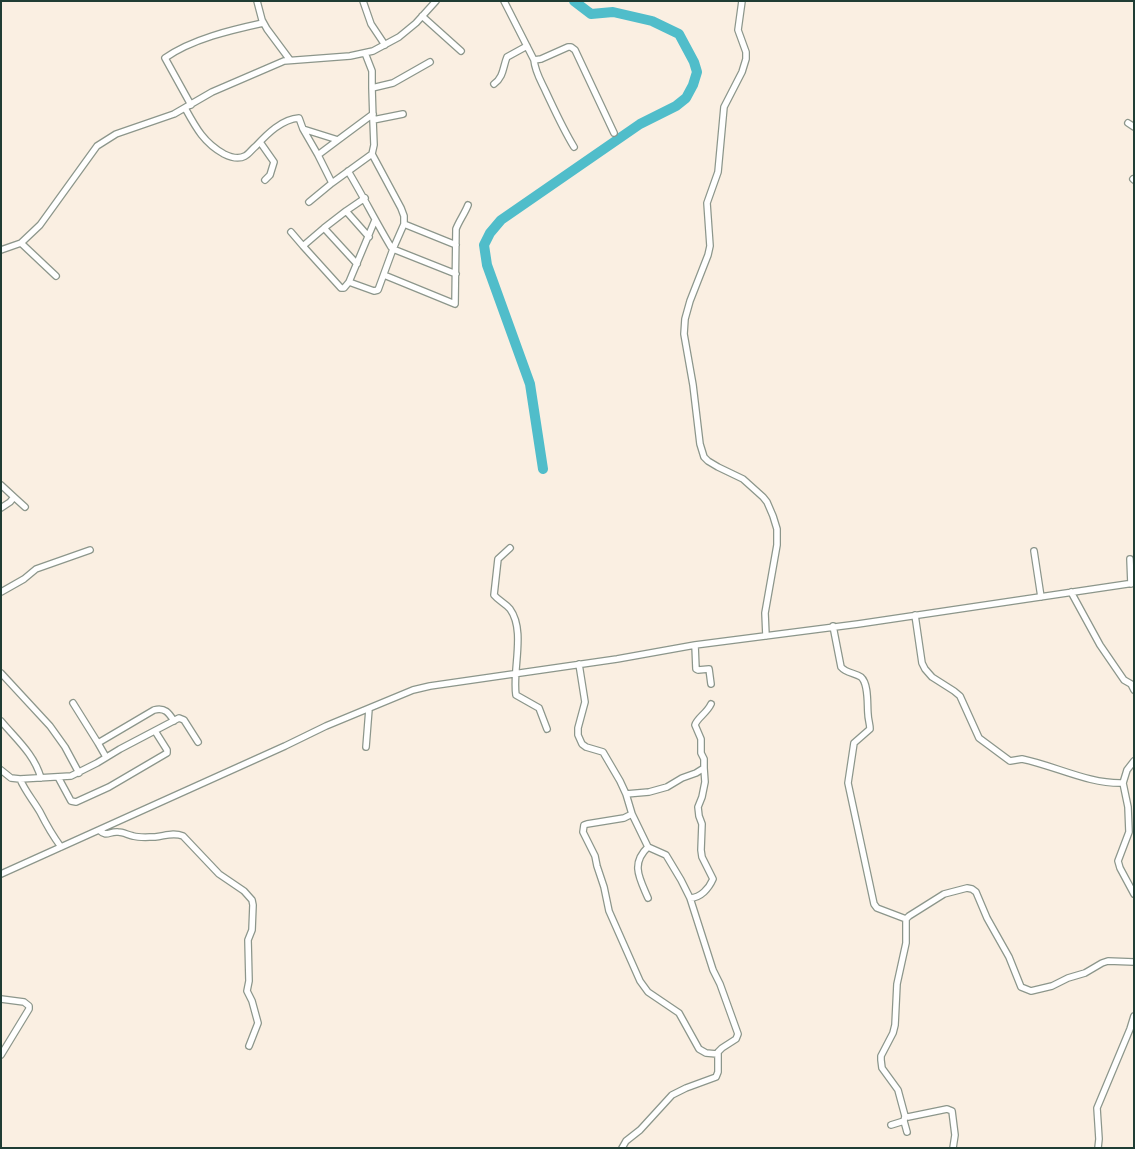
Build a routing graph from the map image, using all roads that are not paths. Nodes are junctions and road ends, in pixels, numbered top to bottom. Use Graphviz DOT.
graph roads {
  1 [pos="257,1"];
  2 [pos="363,1"];
  3 [pos="436,1"];
  4 [pos="505,1"];
  5 [pos="742,1"];
  6 [pos="422,16"];
  7 [pos="263,23"];
  8 [pos="385,45"];
  9 [pos="527,46"];
  10 [pos="461,51"];
  11 [pos="365,53"];
  12 [pos="290,60"];
  13 [pos="534,60"];
  14 [pos="430,62"];
  15 [pos="494,84"];
  16 [pos="372,88"];
  17 [pos="188,106"];
  18 [pos="403,114"];
  19 [pos="373,117"];
  20 [pos="1128,124"];
  21 [pos="1134,127"];
  22 [pos="303,129"];
  23 [pos="614,133"];
  24 [pos="338,140"];
  25 [pos="260,142"];
  26 [pos="574,147"];
  27 [pos="372,154"];
  28 [pos="318,155"];
  29 [pos="348,171"];
  30 [pos="265,180"];
  31 [pos="332,183"];
  32 [pos="364,198"];
  33 [pos="309,202"];
  34 [pos="468,205"];
  35 [pos="346,211"];
  36 [pos="375,220"];
  37 [pos="404,224"];
  38 [pos="324,228"];
  39 [pos="291,232"];
  40 [pos="369,236"];
  41 [pos="21,243"];
  42 [pos="456,245"];
  43 [pos="303,246"];
  44 [pos="393,249"];
  45 [pos="1,250"];
  46 [pos="357,264"];
  47 [pos="456,274"];
  48 [pos="384,275"];
  49 [pos="56,276"];
  50 [pos="349,282"];
  51 [pos="1,485"];
  52 [pos="14,498"];
  53 [pos="25,507"];
  54 [pos="1,508"];
  55 [pos="510,548"];
  56 [pos="90,550"];
  57 [pos="1034,551"];
  58 [pos="1130,559"];
  59 [pos="1133,584"];
  60 [pos="1,592"];
  61 [pos="1071,592"];
  62 [pos="1041,597"];
  63 [pos="915,615"];
  64 [pos="833,626"];
  65 [pos="766,636"];
  66 [pos="695,645"];
  67 [pos="579,664"];
  68 [pos="1,673"];
  69 [pos="517,674"];
  70 [pos="711,684"];
  71 [pos="1134,690"];
  72 [pos="73,703"];
  73 [pos="711,704"];
  74 [pos="369,709"];
  75 [pos="173,719"];
  76 [pos="1,721"];
  77 [pos="547,729"];
  78 [pos="155,731"];
  79 [pos="198,742"];
  80 [pos="98,743"];
  81 [pos="366,747"];
  82 [pos="106,757"];
  83 [pos="1134,761"];
  84 [pos="704,768"];
  85 [pos="1,770"];
  86 [pos="78,772"];
  87 [pos="58,777"];
  88 [pos="41,778"];
  89 [pos="20,779"];
  90 [pos="1123,783"];
  91 [pos="626,794"];
  92 [pos="632,814"];
  93 [pos="98,830"];
  94 [pos="61,847"];
  95 [pos="648,847"];
  96 [pos="1,874"];
  97 [pos="1134,894"];
  98 [pos="648,898"];
  99 [pos="690,898"];
  100 [pos="906,919"];
  101 [pos="1134,962"];
  102 [pos="2,1000"];
  103 [pos="1134,1016"];
  104 [pos="249,1046"];
  105 [pos="717,1054"];
  106 [pos="1,1055"];
  107 [pos="904,1118"];
  108 [pos="891,1124"];
  109 [pos="907,1132"];
  110 [pos="622,1148"];
  111 [pos="953,1148"];
  112 [pos="1098,1148"];
  1 -- 7 [label="street"];
  2 -- 8 [label="street"];
  3 -- 6 [label="street"];
  4 -- 9 [label="street"];
  5 -- 65 [label="street"];
  6 -- 8 [label="street"];
  6 -- 10 [label="street"];
  7 -- 12 [label="street"];
  7 -- 17 [label="street"];
  8 -- 11 [label="street"];
  9 -- 13 [label="street"];
  9 -- 15 [label="street"];
  11 -- 12 [label="street"];
  11 -- 16 [label="street"];
  12 -- 17 [label="street"];
  13 -- 23 [label="street"];
  13 -- 26 [label="street"];
  14 -- 16 [label="street"];
  16 -- 19 [label="street"];
  17 -- 25 [label="street"];
  17 -- 41 [label="street"];
  18 -- 19 [label="street"];
  19 -- 24 [label="street"];
  19 -- 27 [label="street"];
  20 -- 21 [label="street"];
  22 -- 24 [label="street"];
  22 -- 25 [label="street"];
  22 -- 28 [label="street"];
  24 -- 28 [label="street"];
  25 -- 30 [label="street"];
  27 -- 29 [label="street"];
  27 -- 37 [label="street"];
  28 -- 31 [label="street"];
  29 -- 31 [label="street"];
  29 -- 32 [label="street"];
  31 -- 33 [label="street"];
  32 -- 35 [label="street"];
  32 -- 36 [label="street"];
  34 -- 42 [label="street"];
  35 -- 38 [label="street"];
  35 -- 40 [label="street"];
  36 -- 40 [label="street"];
  36 -- 44 [label="street"];
  37 -- 42 [label="street"];
  37 -- 44 [label="street"];
  38 -- 43 [label="street"];
  38 -- 46 [label="street"];
  39 -- 43 [label="street"];
  40 -- 46 [label="street"];
  41 -- 45 [label="street"];
  41 -- 49 [label="street"];
  42 -- 47 [label="street"];
  43 -- 50 [label="street"];
  44 -- 47 [label="street"];
  44 -- 48 [label="street"];
  46 -- 50 [label="street"];
  47 -- 48 [label="street"];
  48 -- 50 [label="street"];
  51 -- 52 [label="street"];
  52 -- 53 [label="street"];
  52 -- 54 [label="street"];
  55 -- 69 [label="street"];
  56 -- 60 [label="street"];
  57 -- 62 [label="street"];
  58 -- 59 [label="street"];
  59 -- 61 [label="street"];
  61 -- 62 [label="street"];
  61 -- 71 [label="street"];
  62 -- 63 [label="street"];
  63 -- 64 [label="street"];
  63 -- 90 [label="street"];
  64 -- 65 [label="street"];
  64 -- 100 [label="street"];
  65 -- 66 [label="street"];
  66 -- 67 [label="street"];
  66 -- 70 [label="street"];
  67 -- 69 [label="street"];
  67 -- 91 [label="street"];
  68 -- 86 [label="street"];
  69 -- 74 [label="street"];
  69 -- 77 [label="street"];
  72 -- 80 [label="street"];
  73 -- 84 [label="street"];
  74 -- 81 [label="street"];
  74 -- 93 [label="street"];
  75 -- 78 [label="street"];
  75 -- 79 [label="street"];
  75 -- 80 [label="street"];
  76 -- 88 [label="street"];
  78 -- 82 [label="street"];
  78 -- 87 [label="street"];
  80 -- 82 [label="street"];
  82 -- 86 [label="street"];
  83 -- 90 [label="street"];
  84 -- 91 [label="street"];
  84 -- 99 [label="street"];
  85 -- 89 [label="street"];
  86 -- 87 [label="street"];
  87 -- 88 [label="street"];
  88 -- 89 [label="street"];
  89 -- 94 [label="street"];
  90 -- 97 [label="street"];
  91 -- 92 [label="street"];
  92 -- 95 [label="street"];
  92 -- 105 [label="street"];
  93 -- 94 [label="street"];
  93 -- 104 [label="street"];
  94 -- 96 [label="street"];
  95 -- 98 [label="street"];
  95 -- 99 [label="street"];
  99 -- 105 [label="street"];
  100 -- 101 [label="street"];
  100 -- 107 [label="street"];
  102 -- 106 [label="street"];
  103 -- 112 [label="street"];
  105 -- 110 [label="street"];
  107 -- 108 [label="street"];
  107 -- 109 [label="street"];
  107 -- 111 [label="street"];
}
